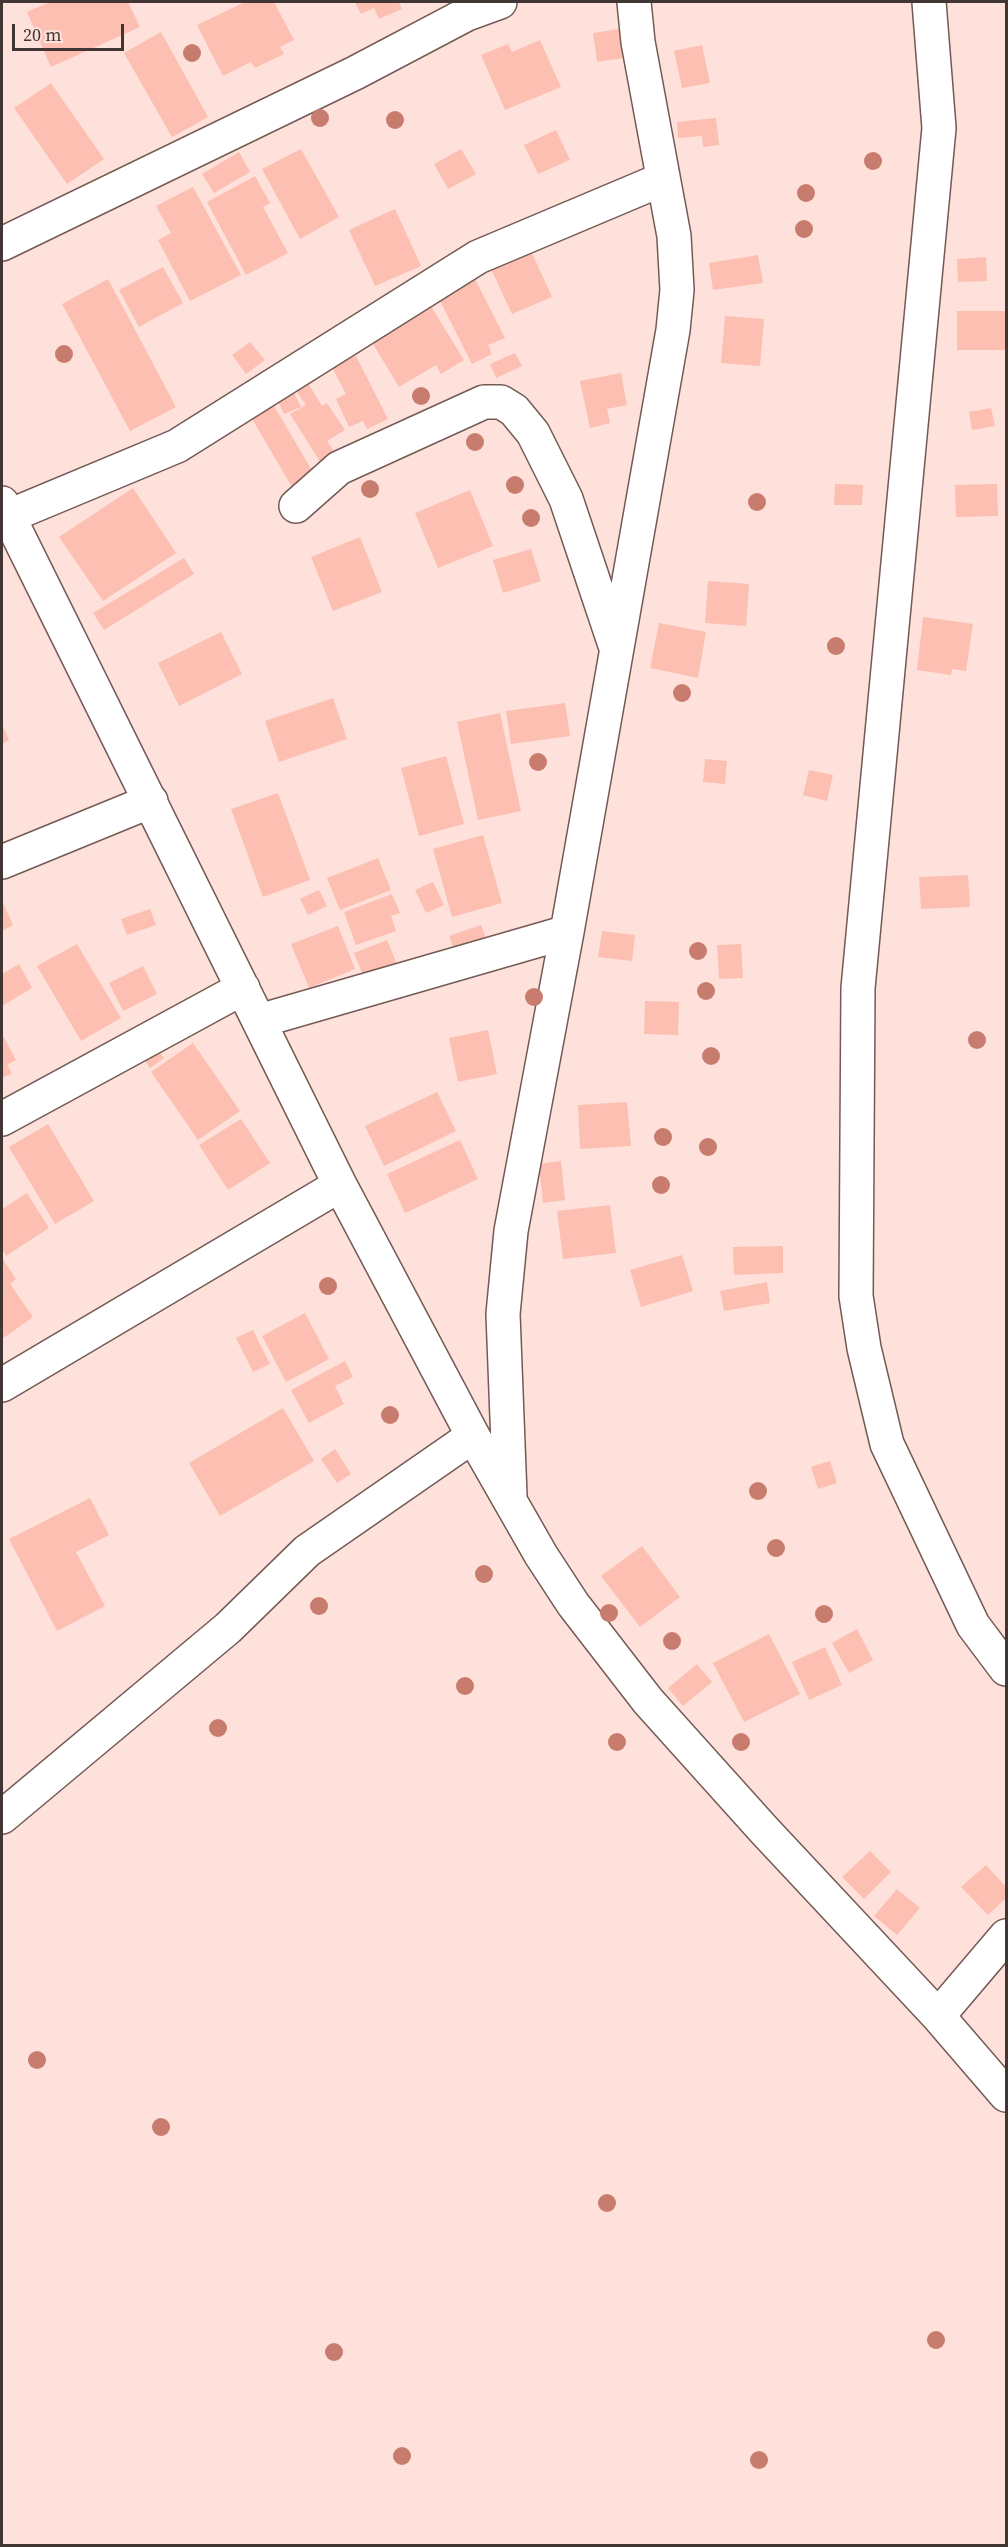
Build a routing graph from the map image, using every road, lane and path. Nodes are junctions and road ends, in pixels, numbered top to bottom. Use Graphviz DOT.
graph roads {
  1 [pos="500,2"];
  2 [pos="634,2"];
  3 [pos="929,2"];
  4 [pos="663,179"];
  5 [pos="2,244"];
  6 [pos="296,506"];
  7 [pos="4,513"];
  8 [pos="616,647"];
  9 [pos="151,801"];
  10 [pos="2,862"];
  11 [pos="567,932"];
  12 [pos="243,988"];
  13 [pos="259,1021"];
  14 [pos="2,1119"];
  15 [pos="340,1185"];
  16 [pos="2,1385"];
  17 [pos="473,1436"];
  18 [pos="510,1499"];
  19 [pos="1006,1669"];
  20 [pos="2,1817"];
  21 [pos="1006,1936"];
  22 [pos="938,2016"];
  23 [pos="1006,2095"];
  1 -- 5 [label="street"];
  2 -- 4 [label="street"];
  3 -- 19 [label="street"];
  4 -- 7 [label="street"];
  4 -- 8 [label="street"];
  6 -- 8 [label="street"];
  7 -- 9 [label="street"];
  8 -- 11 [label="street"];
  9 -- 10 [label="street"];
  9 -- 12 [label="street"];
  11 -- 13 [label="street"];
  11 -- 18 [label="street"];
  12 -- 13 [label="street"];
  12 -- 14 [label="street"];
  13 -- 15 [label="street"];
  15 -- 16 [label="street"];
  15 -- 17 [label="street"];
  17 -- 18 [label="street"];
  17 -- 20 [label="street"];
  18 -- 22 [label="street"];
  21 -- 22 [label="street"];
  22 -- 23 [label="street"];
}
